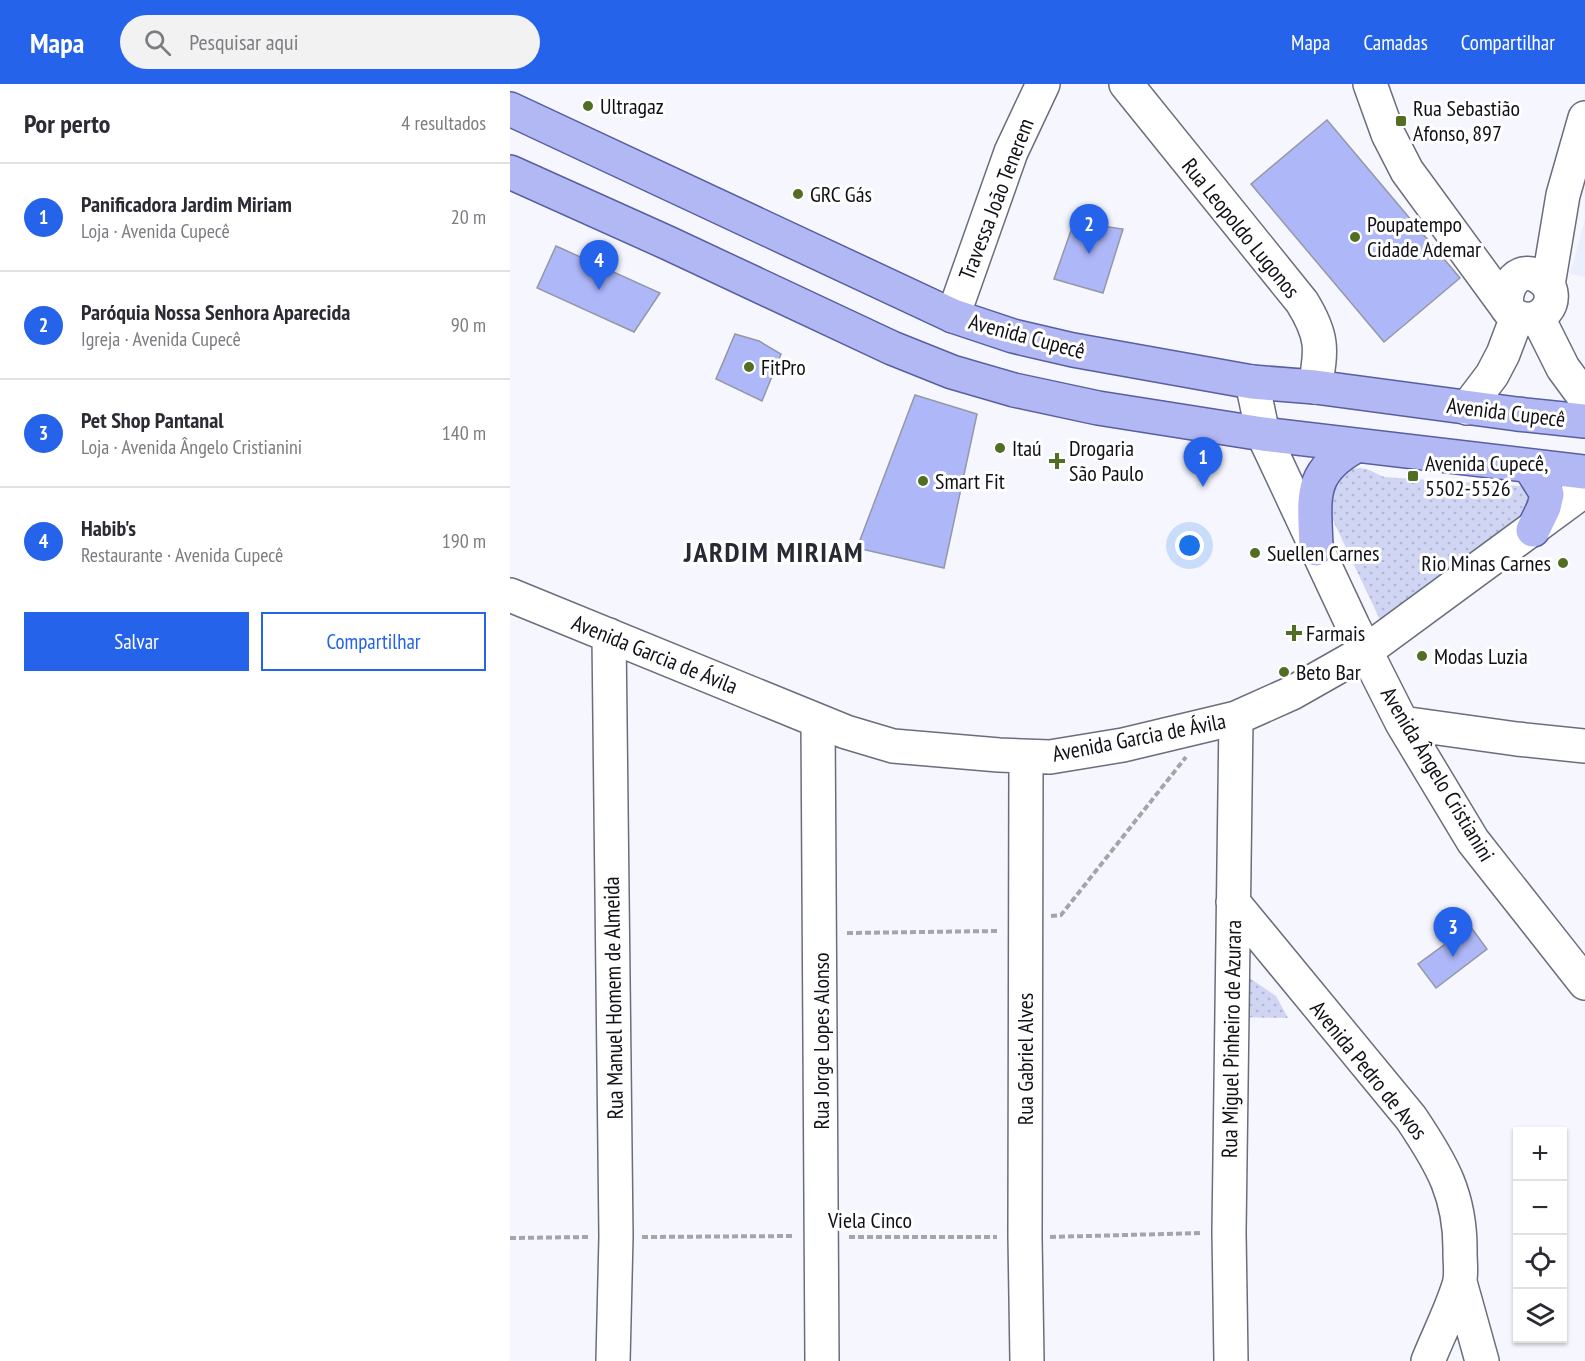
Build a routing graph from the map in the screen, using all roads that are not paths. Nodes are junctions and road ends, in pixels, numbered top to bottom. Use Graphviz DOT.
graph roads {
  1 [pos="1043,84"];
  2 [pos="1126,84"];
  3 [pos="1370,84"];
  4 [pos="510,109"];
  5 [pos="1585,118"];
  6 [pos="510,172"];
  7 [pos="1525,297"];
  8 [pos="953,316"];
  9 [pos="1252,382"];
  10 [pos="1315,387"];
  11 [pos="1585,398"];
  12 [pos="1467,408"];
  13 [pos="1585,421"];
  14 [pos="1263,434"];
  15 [pos="1356,446"];
  16 [pos="1530,466"];
  17 [pos="1585,472"];
  18 [pos="1585,490"];
  19 [pos="1533,530"];
  20 [pos="1316,549"];
  21 [pos="510,595"];
  22 [pos="609,635"];
  23 [pos="1366,651"];
  24 [pos="818,721"];
  25 [pos="1222,721"];
  26 [pos="1402,723"];
  27 [pos="1585,746"];
  28 [pos="1026,756"];
  29 [pos="1233,902"];
  30 [pos="1585,983"];
  31 [pos="1460,1282"];
  32 [pos="614,1361"];
  33 [pos="822,1361"];
  34 [pos="1027,1361"];
  35 [pos="1231,1361"];
  36 [pos="1428,1361"];
  37 [pos="1482,1361"];
  1 -- 8 [label="street, Travessa João Tenerem"];
  2 -- 10 [label="street, Rua Leopoldo Lugonos"];
  3 -- 7 [label="street"];
  4 -- 8 [label="main road, Avenida Cupecê"];
  5 -- 7 [label="street"];
  6 -- 14 [label="main road"];
  7 -- 11 [label="street"];
  7 -- 12 [label="street"];
  8 -- 9 [label="main road, Avenida Cupecê"];
  9 -- 10 [label="main road, Avenida Cupecê"];
  9 -- 14 [label="street, Avenida Ângelo Cristianini"];
  10 -- 12 [label="main road, Avenida Cupecê"];
  12 -- 13 [label="main road, Avenida Cupecê"];
  14 -- 15 [label="main road"];
  14 -- 20 [label="street, Avenida Ângelo Cristianini"];
  15 -- 16 [label="main road"];
  15 -- 20 [label="main road"];
  16 -- 17 [label="main road"];
  16 -- 19 [label="main road"];
  18 -- 19 [label="street, Avenida Garcia de Ávila"];
  19 -- 23 [label="street, Avenida Garcia de Ávila"];
  20 -- 23 [label="street, Avenida Ângelo Cristianini"];
  21 -- 22 [label="street, Avenida Garcia de Ávila"];
  22 -- 24 [label="street, Avenida Garcia de Ávila"];
  22 -- 32 [label="street, Rua Manuel Homem de Almeida"];
  23 -- 25 [label="street, Avenida Garcia de Ávila"];
  23 -- 26 [label="street, Avenida Ângelo Cristianini"];
  24 -- 28 [label="street, Avenida Garcia de Ávila"];
  24 -- 33 [label="street, Rua Jorge Lopes Alonso"];
  25 -- 28 [label="street, Avenida Garcia de Ávila"];
  25 -- 29 [label="street, Rua Miguel Pinheiro de Azurara"];
  26 -- 27 [label="street"];
  26 -- 30 [label="street, Avenida Ângelo Cristianini"];
  28 -- 34 [label="street, Rua Gabriel Alves"];
  29 -- 31 [label="street, Avenida Pedro de Avos"];
  29 -- 35 [label="street, Rua Miguel Pinheiro de Azurara"];
  31 -- 36 [label="street, Avenida Pedro de Avos"];
  31 -- 37 [label="street"];
}
